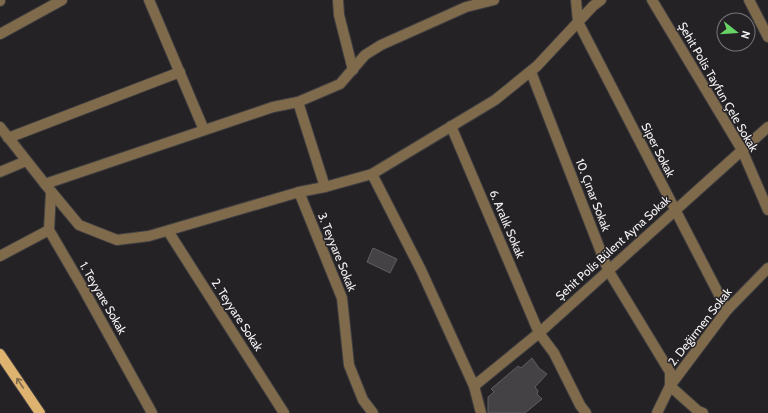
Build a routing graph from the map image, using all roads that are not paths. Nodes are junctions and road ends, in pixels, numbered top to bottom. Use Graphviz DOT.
graph roads {
  1 [pos="62,0"];
  2 [pos="148,0"];
  3 [pos="338,0"];
  4 [pos="494,0"];
  5 [pos="576,0"];
  6 [pos="601,0"];
  7 [pos="652,0"];
  8 [pos="749,0"];
  9 [pos="578,22"];
  10 [pos="0,34"];
  11 [pos="768,37"];
  12 [pos="353,70"];
  13 [pos="180,72"];
  14 [pos="531,72"];
  15 [pos="298,102"];
  16 [pos="451,126"];
  17 [pos="0,127"];
  18 [pos="768,127"];
  19 [pos="204,130"];
  20 [pos="8,138"];
  21 [pos="742,150"];
  22 [pos="26,160"];
  23 [pos="0,172"];
  24 [pos="372,174"];
  25 [pos="325,187"];
  26 [pos="48,188"];
  27 [pos="299,192"];
  28 [pos="675,210"];
  29 [pos="768,210"];
  30 [pos="49,230"];
  31 [pos="168,231"];
  32 [pos="0,256"];
  33 [pos="768,268"];
  34 [pos="608,270"];
  35 [pos="727,310"];
  36 [pos="539,333"];
  37 [pos="0,354"];
  38 [pos="474,386"];
  39 [pos="670,386"];
  40 [pos="40,413"];
  41 [pos="152,413"];
  42 [pos="284,413"];
  43 [pos="373,413"];
  44 [pos="481,413"];
  45 [pos="586,413"];
  46 [pos="657,413"];
  47 [pos="702,413"];
  1 -- 10 [label="street"];
  2 -- 13 [label="street"];
  3 -- 12 [label="street"];
  4 -- 12 [label="street"];
  5 -- 9 [label="street"];
  6 -- 9 [label="street"];
  7 -- 21 [label="street, Şehit Polis Tayfun Çele Sokak"];
  8 -- 11 [label="street"];
  9 -- 14 [label="street"];
  9 -- 28 [label="street, Siper Sokak"];
  12 -- 15 [label="street"];
  13 -- 19 [label="street"];
  13 -- 20 [label="street"];
  14 -- 16 [label="street"];
  14 -- 34 [label="street, 10. Çınar Sokak"];
  15 -- 19 [label="street"];
  15 -- 25 [label="street"];
  16 -- 24 [label="street"];
  16 -- 36 [label="street, 6. Aralık Sokak"];
  17 -- 20 [label="street"];
  18 -- 21 [label="street, Şehit Polis Bülent Ayna Sokak"];
  19 -- 26 [label="street"];
  20 -- 22 [label="street"];
  21 -- 28 [label="street, Şehit Polis Bülent Ayna Sokak"];
  21 -- 29 [label="street, Şehit Polis Tayfun Çele Sokak"];
  22 -- 23 [label="street"];
  22 -- 26 [label="street"];
  24 -- 25 [label="street"];
  24 -- 38 [label="street"];
  25 -- 27 [label="street"];
  26 -- 30 [label="street"];
  26 -- 31 [label="street"];
  27 -- 31 [label="street"];
  27 -- 43 [label="street, 3. Teyyare Sokak"];
  28 -- 34 [label="street, Şehit Polis Bülent Ayna Sokak"];
  28 -- 35 [label="street, Siper Sokak"];
  30 -- 32 [label="street"];
  30 -- 41 [label="street, 1. Teyyare Sokak"];
  31 -- 42 [label="street, 2. Teyyare Sokak"];
  33 -- 35 [label="street, 2. Değirmen Sokak"];
  34 -- 36 [label="street, Şehit Polis Bülent Ayna Sokak"];
  34 -- 39 [label="street, 10. Çınar Sokak"];
  35 -- 39 [label="street, 2. Değirmen Sokak"];
  36 -- 38 [label="street, Şehit Polis Bülent Ayna Sokak"];
  36 -- 45 [label="street, 6. Aralık Sokak"];
  40 -- 37 [label="main road, one-way"];
  38 -- 44 [label="street"];
  39 -- 46 [label="street, 2. Değirmen Sokak"];
  39 -- 47 [label="street"];
}
